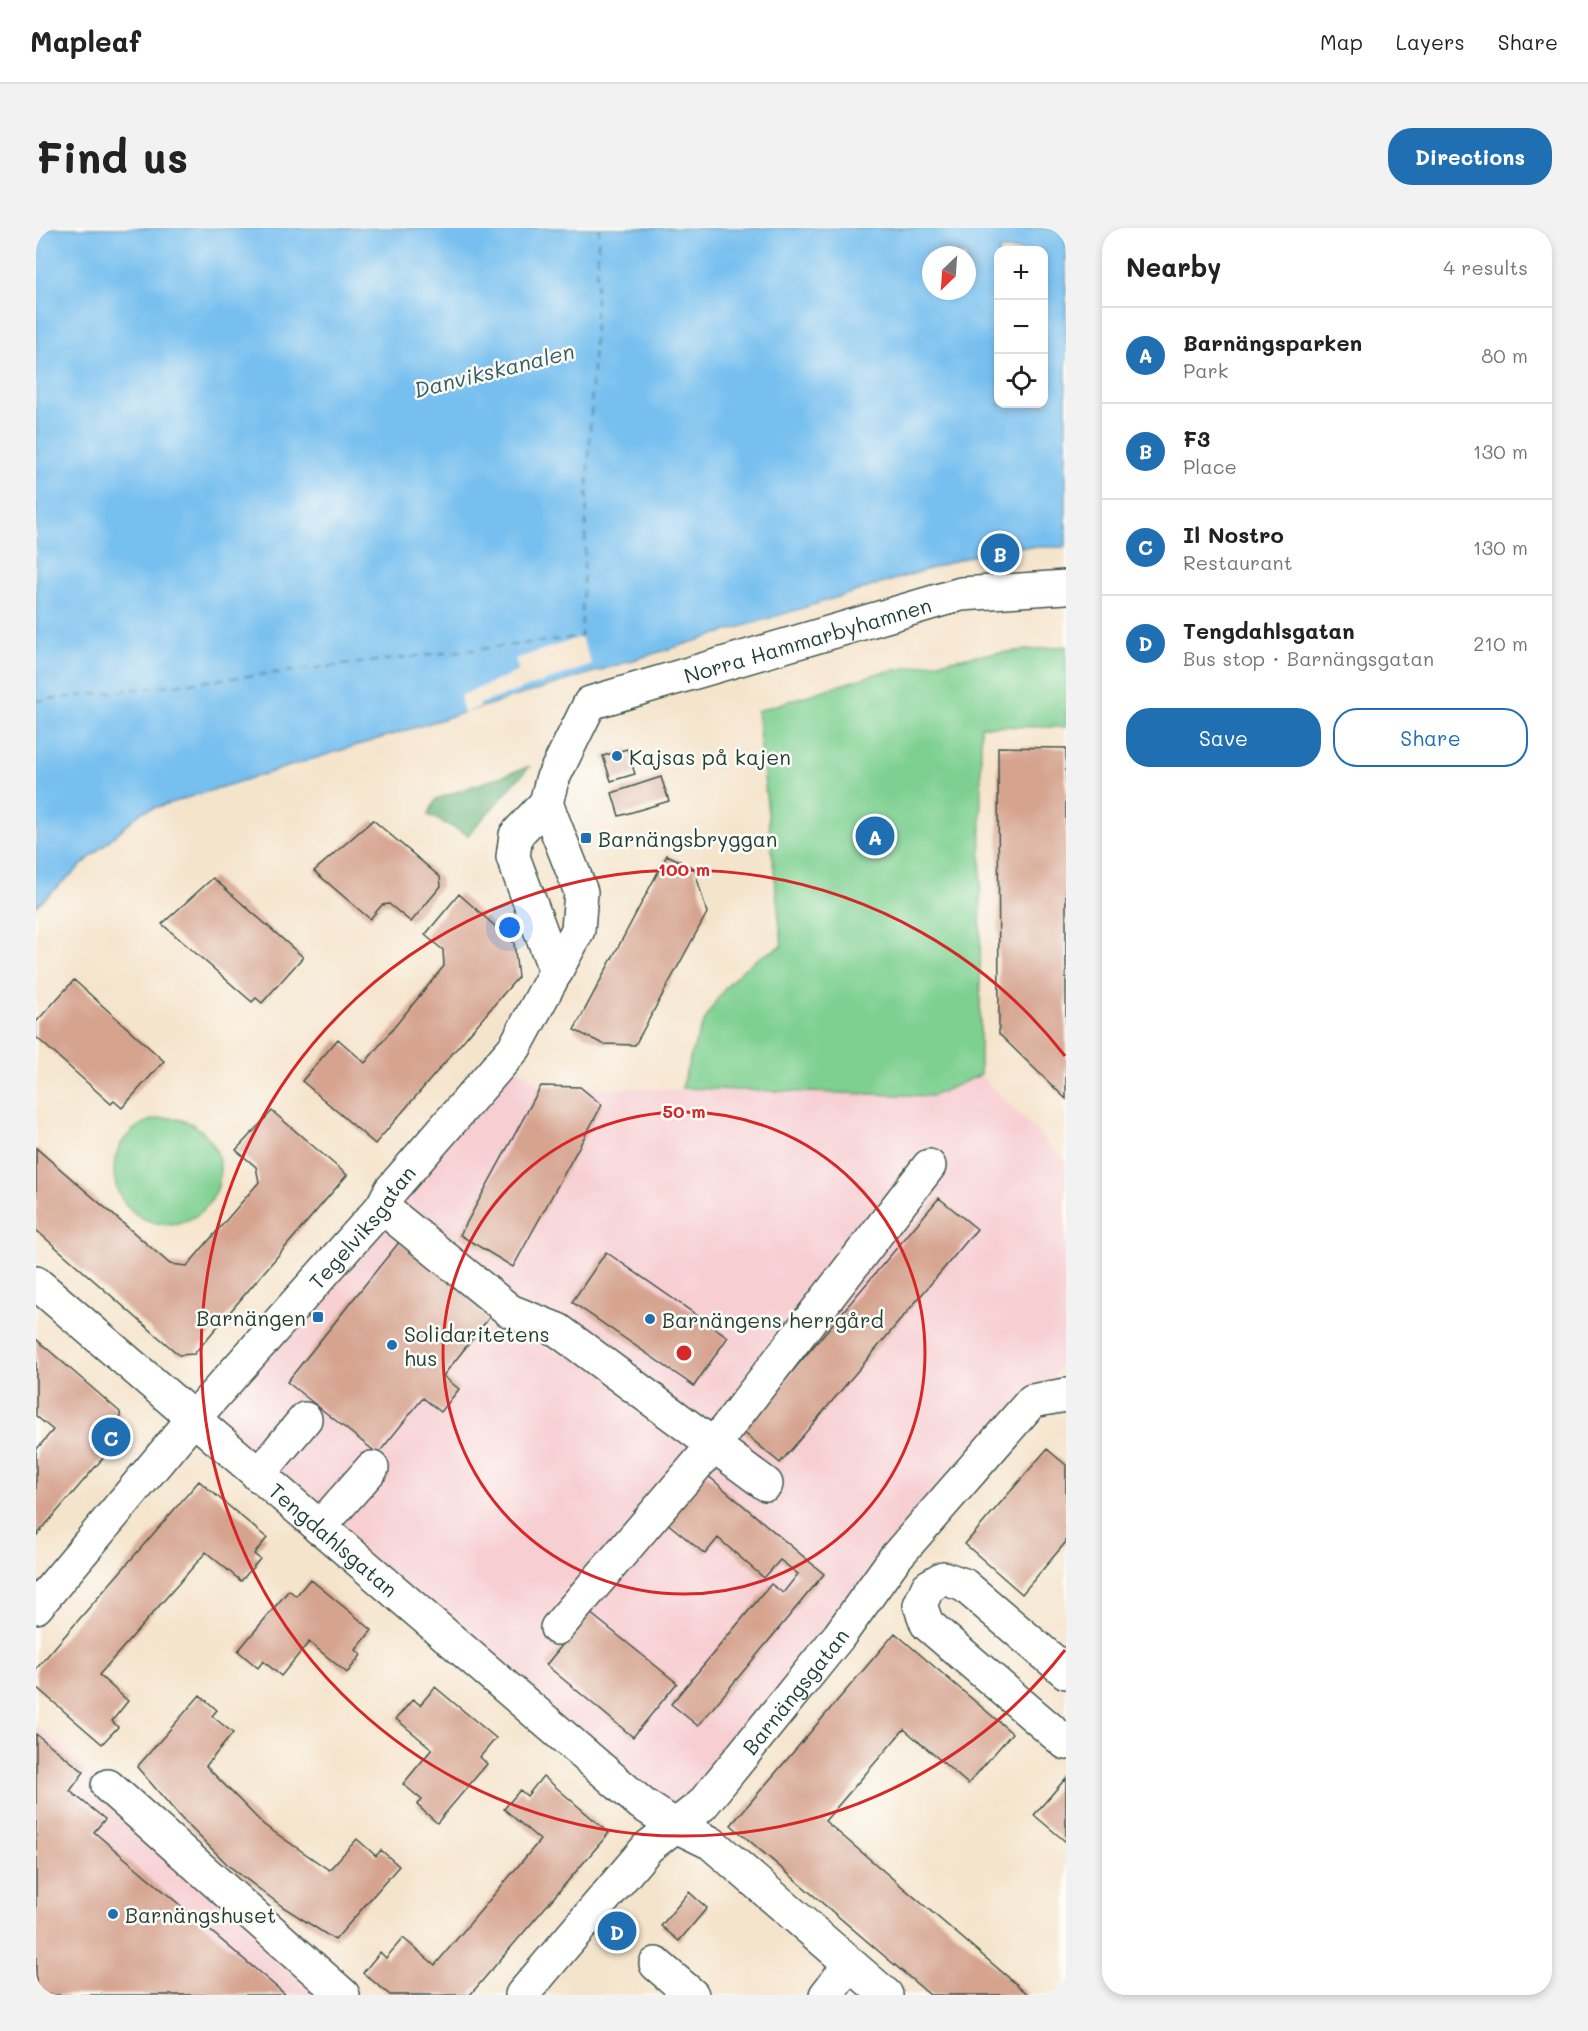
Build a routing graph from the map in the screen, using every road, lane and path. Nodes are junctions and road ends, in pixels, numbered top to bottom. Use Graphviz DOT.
graph roads {
  1 [pos="1066,587"];
  2 [pos="546,803"];
  3 [pos="556,972"];
  4 [pos="929,1166"];
  5 [pos="382,1207"];
  6 [pos="36,1283"];
  7 [pos="1066,1395"];
  8 [pos="192,1419"];
  9 [pos="304,1419"];
  10 [pos="712,1447"];
  11 [pos="372,1468"];
  12 [pos="258,1475"];
  13 [pos="766,1485"];
  14 [pos="319,1528"];
  15 [pos="36,1607"];
  16 [pos="557,1628"];
  17 [pos="1066,1672"];
  18 [pos="1066,1743"];
  19 [pos="108,1786"];
  20 [pos="676,1826"];
  21 [pos="656,1964"];
  22 [pos="850,1964"];
  23 [pos="343,1995"];
  24 [pos="522,1995"];
  25 [pos="692,1995"];
  26 [pos="826,1995"];
  27 [pos="886,1995"];
  1 -- 2 [label="street, Norra Hammarbyhamnen"];
  2 -- 3 [label="street, Tegelviksgatan"];
  2 -- 3 [label="street"];
  3 -- 5 [label="street, Tegelviksgatan"];
  4 -- 10 [label="street"];
  5 -- 8 [label="street, Tegelviksgatan"];
  5 -- 10 [label="street"];
  6 -- 8 [label="street, Tengdahlsgatan"];
  7 -- 20 [label="street, Barnängsgatan"];
  8 -- 12 [label="street, Tengdahlsgatan"];
  8 -- 15 [label="street, Tegelviksgatan"];
  9 -- 12 [label="street"];
  10 -- 13 [label="street"];
  10 -- 16 [label="street"];
  11 -- 14 [label="street"];
  12 -- 14 [label="street, Tengdahlsgatan"];
  14 -- 20 [label="street, Tengdahlsgatan"];
  17 -- 18 [label="street"];
  19 -- 23 [label="street"];
  20 -- 22 [label="street, Tengdahlsgatan"];
  20 -- 24 [label="street, Barnängsgatan"];
  21 -- 25 [label="street"];
  22 -- 26 [label="street"];
  22 -- 27 [label="street, Tengdahlsgatan"];
}
